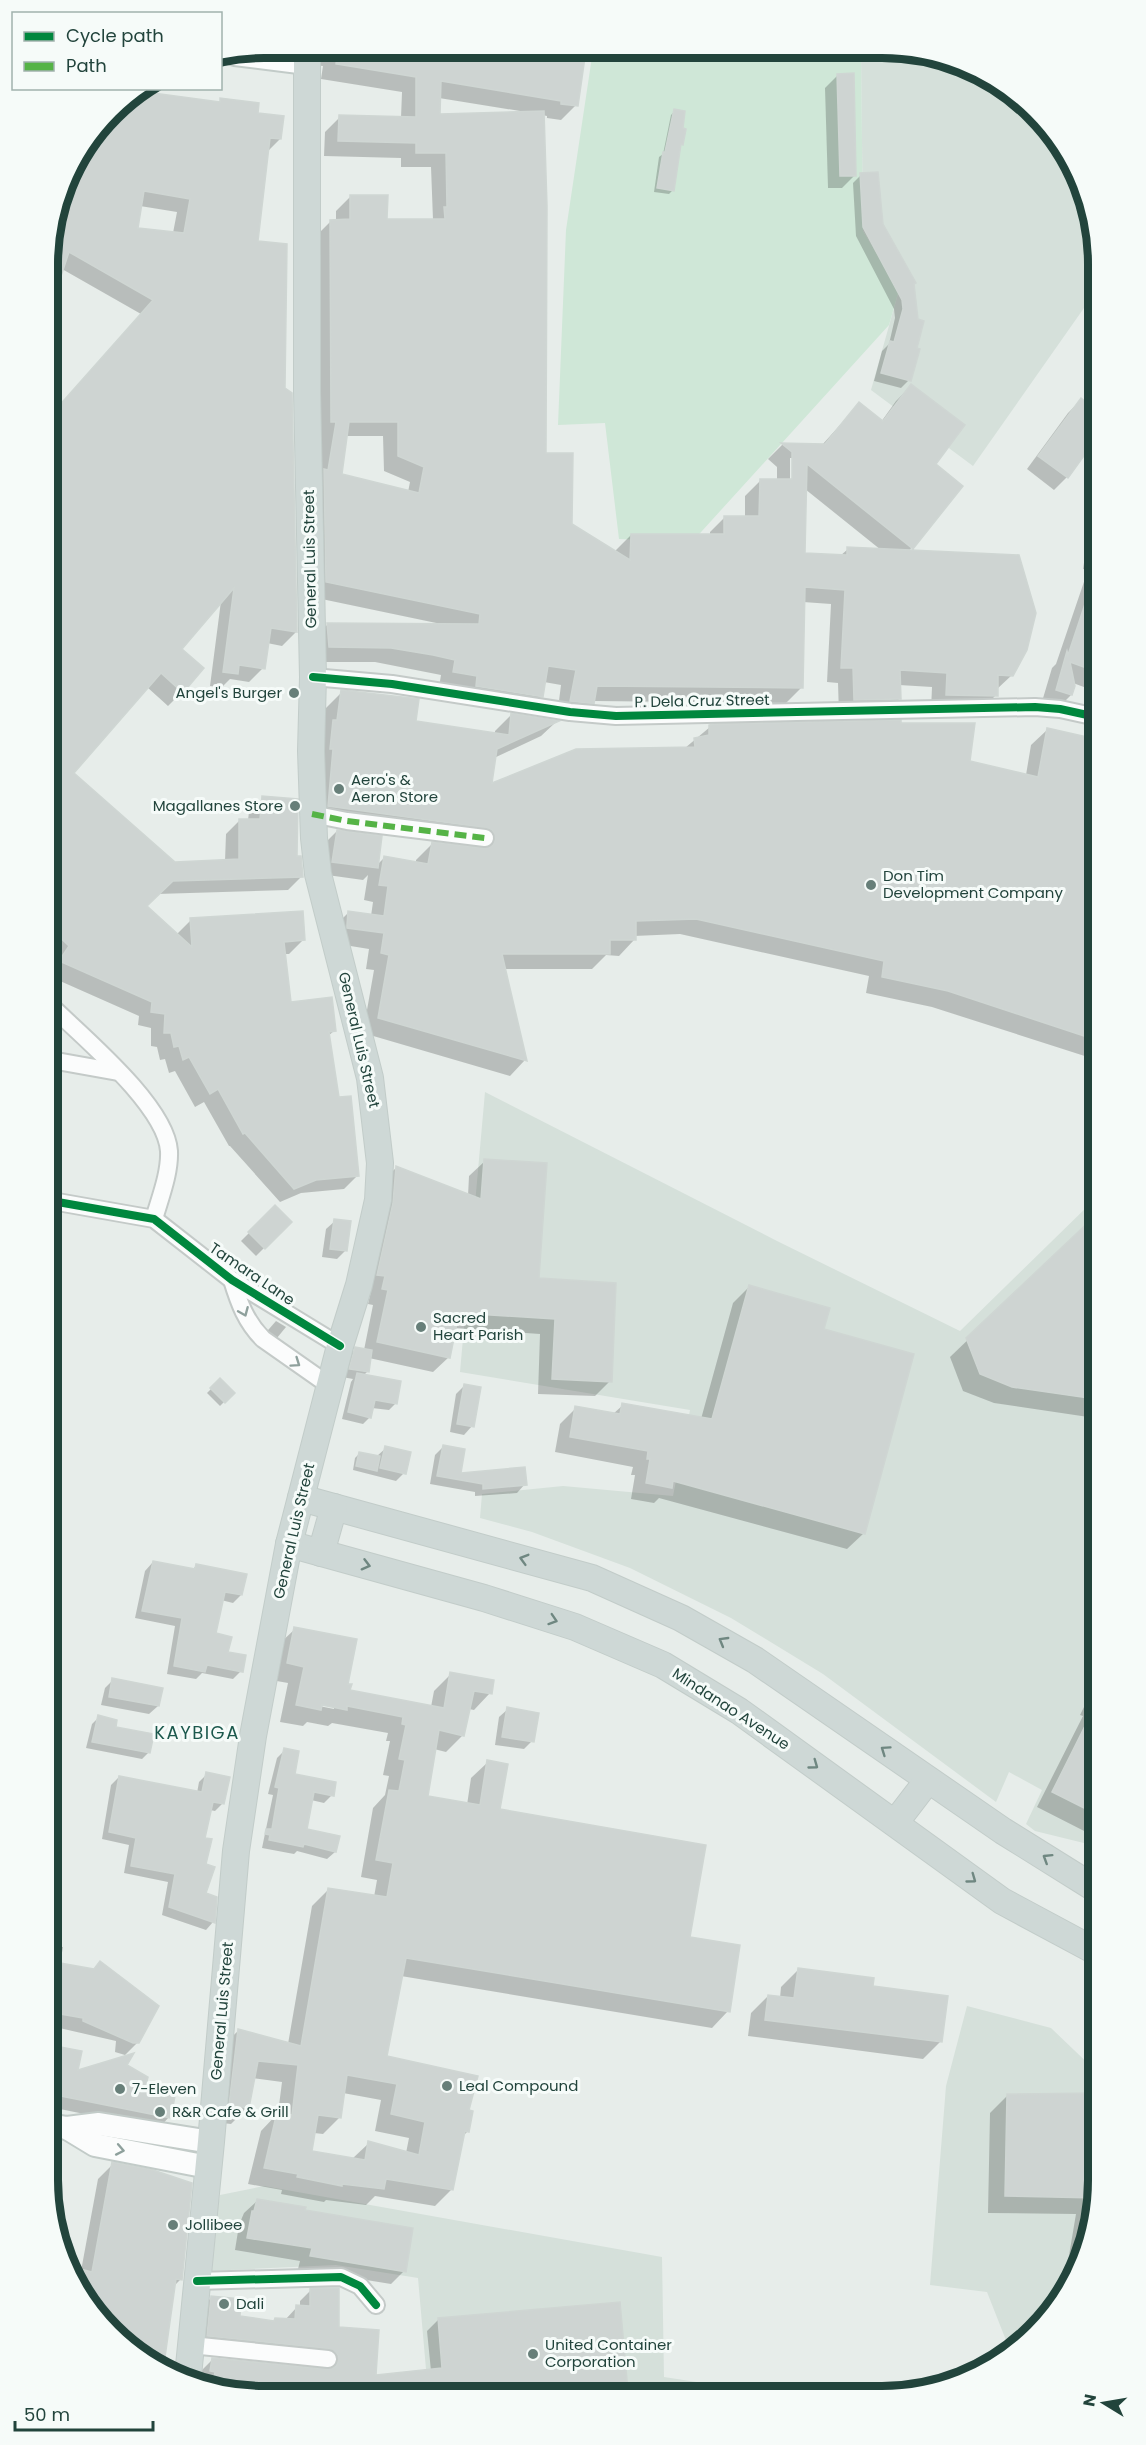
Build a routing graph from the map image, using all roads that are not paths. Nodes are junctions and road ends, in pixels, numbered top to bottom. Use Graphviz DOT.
graph roads {
  1 [pos="307,59"];
  2 [pos="313,677"];
  3 [pos="1088,715"];
  4 [pos="312,814"];
  5 [pos="485,838"];
  6 [pos="59,1013"];
  7 [pos="59,1061"];
  8 [pos="118,1072"];
  9 [pos="59,1202"];
  10 [pos="154,1219"];
  11 [pos="232,1280"];
  12 [pos="340,1346"];
  13 [pos="330,1386"];
  14 [pos="301,1498"];
  15 [pos="334,1507"];
  16 [pos="289,1544"];
  17 [pos="321,1553"];
  18 [pos="928,1780"];
  19 [pos="895,1823"];
  20 [pos="1087,1884"];
  21 [pos="1087,1947"];
  22 [pos="61,2127"];
  23 [pos="210,2154"];
  24 [pos="197,2281"];
  25 [pos="376,2305"];
  26 [pos="191,2345"];
  27 [pos="328,2359"];
  28 [pos="188,2372"];
  1 -- 2 [label="main road, General Luis Street"];
  2 -- 3 [label="street, P. Dela Cruz Street"];
  2 -- 4 [label="main road, General Luis Street"];
  4 -- 5 [label="street"];
  4 -- 12 [label="main road, General Luis Street"];
  6 -- 8 [label="street"];
  7 -- 8 [label="street"];
  8 -- 10 [label="street"];
  9 -- 10 [label="street"];
  10 -- 11 [label="street, Tamara Lane"];
  11 -- 12 [label="street, Tamara Lane"];
  11 -- 13 [label="street, Tamara Lane, one-way"];
  12 -- 13 [label="main road, General Luis Street"];
  13 -- 14 [label="main road, General Luis Street"];
  14 -- 15 [label="main road"];
  14 -- 16 [label="main road, General Luis Street"];
  15 -- 17 [label="main road"];
  18 -- 15 [label="main road, one-way"];
  16 -- 17 [label="main road, Mindanao Avenue"];
  16 -- 23 [label="main road, General Luis Street"];
  17 -- 19 [label="main road, Mindanao Avenue, one-way"];
  18 -- 19 [label="main road"];
  20 -- 18 [label="main road, one-way"];
  19 -- 21 [label="main road, Mindanao Avenue, one-way"];
  22 -- 23 [label="street"];
  23 -- 24 [label="main road, General Luis Street"];
  24 -- 25 [label="street"];
  24 -- 26 [label="main road, General Luis Street"];
  26 -- 27 [label="street"];
  26 -- 28 [label="main road, General Luis Street"];
}
